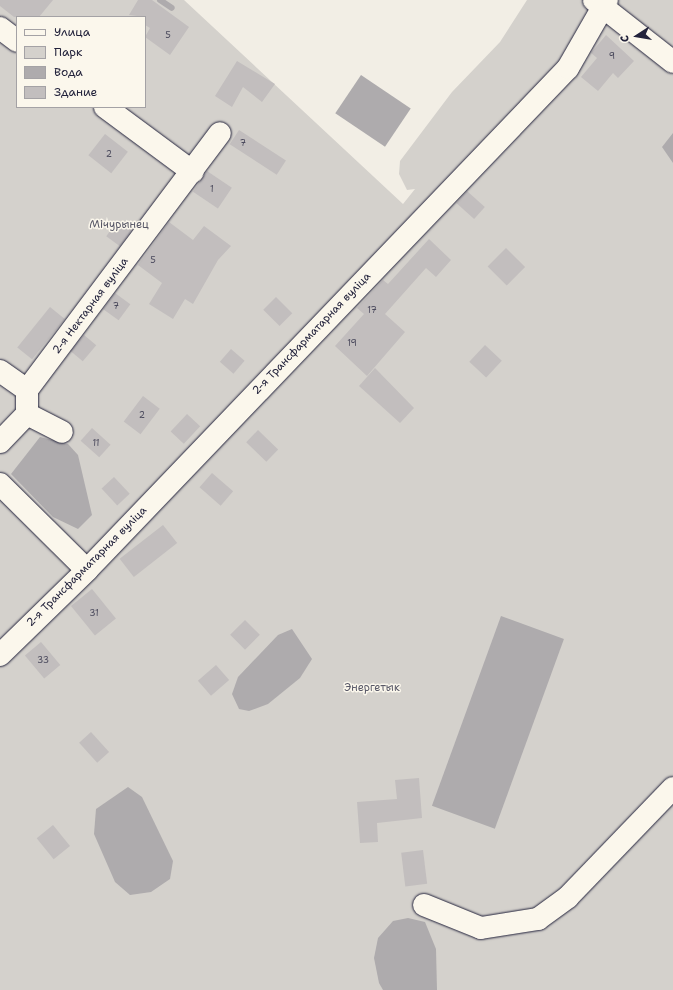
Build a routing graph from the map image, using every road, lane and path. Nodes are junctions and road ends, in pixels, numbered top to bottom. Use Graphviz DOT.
graph roads {
  1 [pos="601,2"];
  2 [pos="673,62"];
  3 [pos="106,108"];
  4 [pos="220,133"];
  5 [pos="193,172"];
  6 [pos="0,371"];
  7 [pos="27,390"];
  8 [pos="26,414"];
  9 [pos="62,432"];
  10 [pos="0,442"];
  11 [pos="0,484"];
  12 [pos="86,570"];
  13 [pos="0,655"];
  14 [pos="673,788"];
  15 [pos="424,905"];
  1 -- 2 [label="lane"];
  1 -- 12 [label="lane, 2-я Трансфарматарная вуліца"];
  3 -- 5 [label="lane"];
  4 -- 5 [label="lane, 2-я Нектарная вуліца"];
  5 -- 7 [label="lane, 2-я Нектарная вуліца"];
  6 -- 7 [label="lane"];
  7 -- 8 [label="lane"];
  8 -- 9 [label="lane"];
  8 -- 10 [label="lane"];
  11 -- 12 [label="lane"];
  12 -- 13 [label="lane, 2-я Трансфарматарная вуліца"];
  14 -- 15 [label="lane"];
}
